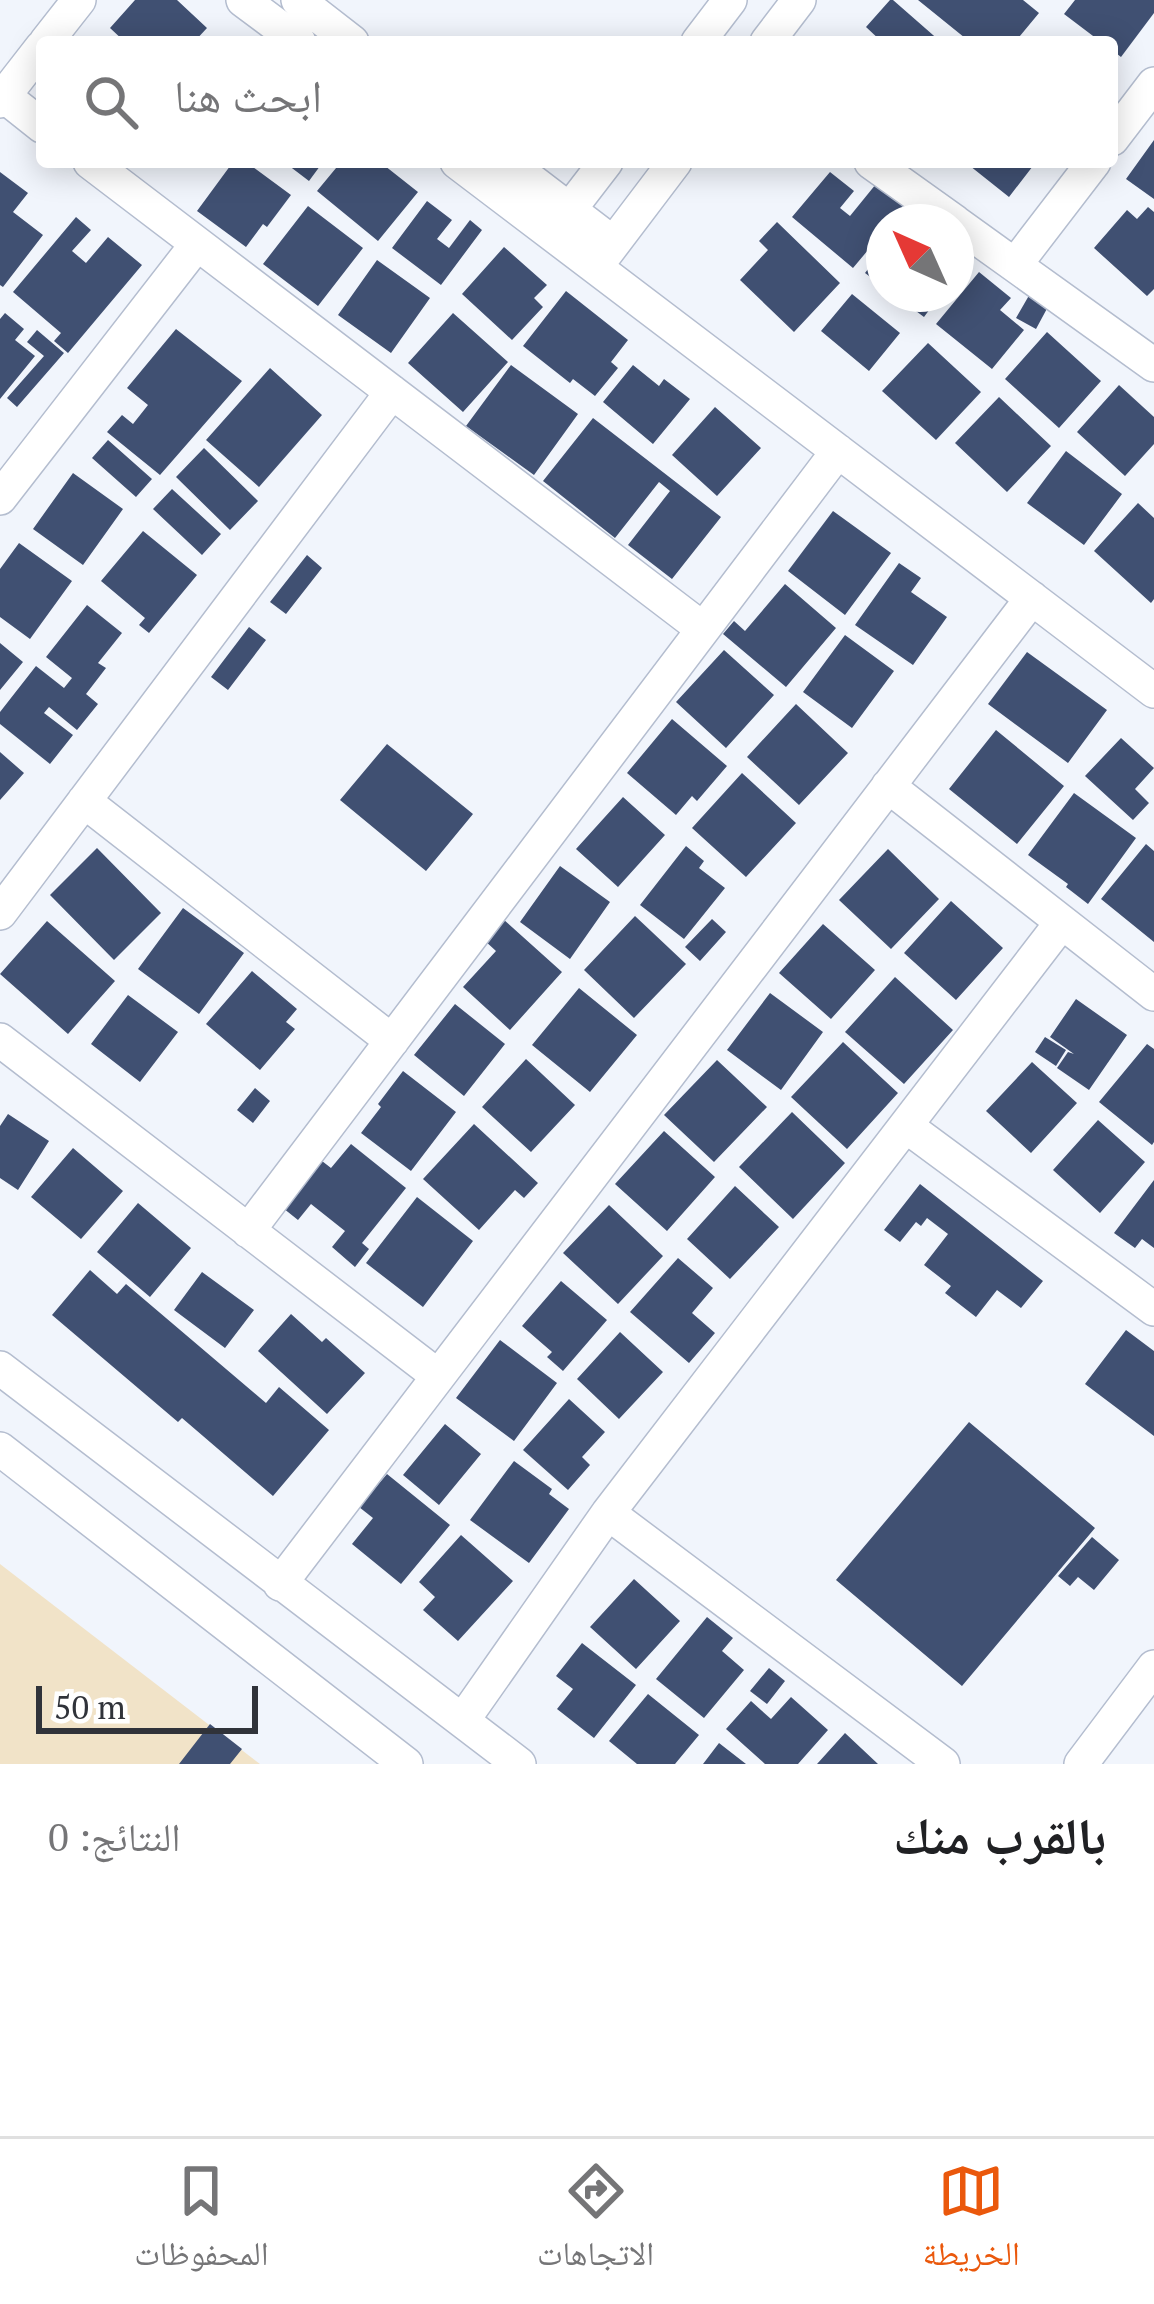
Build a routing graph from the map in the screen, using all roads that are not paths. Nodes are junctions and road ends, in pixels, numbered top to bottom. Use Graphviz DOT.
graph roads {
  1 [pos="79,0"];
  2 [pos="243,0"];
  3 [pos="298,0"];
  4 [pos="730,0"];
  5 [pos="799,0"];
  6 [pos="51,36"];
  7 [pos="290,36"];
  8 [pos="344,36"];
  9 [pos="703,36"];
  10 [pos="772,36"];
  11 [pos="36,55"];
  12 [pos="1154,84"];
  13 [pos="2,99"];
  14 [pos="36,122"];
  15 [pos="1118,131"];
  16 [pos="98,168"];
  17 [pos="467,168"];
  18 [pos="512,168"];
  19 [pos="602,168"];
  20 [pos="670,168"];
  21 [pos="880,168"];
  22 [pos="1089,168"];
  23 [pos="930,204"];
  24 [pos="561,222"];
  25 [pos="974,235"];
  26 [pos="197,244"];
  27 [pos="604,255"];
  28 [pos="1015,265"];
  29 [pos="1154,364"];
  30 [pos="392,392"];
  31 [pos="838,451"];
  32 [pos="0,498"];
  33 [pos="1032,598"];
  34 [pos="703,629"];
  35 [pos="1154,691"];
  36 [pos="889,786"];
  37 [pos="84,801"];
  38 [pos="0,913"];
  39 [pos="1062,922"];
  40 [pos="1154,994"];
  41 [pos="0,1040"];
  42 [pos="392,1041"];
  43 [pos="905,1126"];
  44 [pos="248,1231"];
  45 [pos="1154,1310"];
  46 [pos="0,1368"];
  47 [pos="438,1376"];
  48 [pos="0,1449"];
  49 [pos="0,1469"];
  50 [pos="48,1486"];
  51 [pos="608,1513"];
  52 [pos="280,1584"];
  53 [pos="1154,1666"];
  54 [pos="463,1720"];
  55 [pos="406,1764"];
  56 [pos="519,1764"];
  57 [pos="944,1764"];
  58 [pos="1081,1764"];
  1 -- 6 [label="street"];
  2 -- 7 [label="street"];
  3 -- 8 [label="street"];
  4 -- 9 [label="street"];
  5 -- 10 [label="street"];
  11 -- 13 [label="street"];
  12 -- 15 [label="street"];
  13 -- 14 [label="street"];
  16 -- 26 [label="street"];
  17 -- 24 [label="street"];
  18 -- 24 [label="street"];
  19 -- 24 [label="street"];
  20 -- 27 [label="street"];
  21 -- 23 [label="street"];
  22 -- 28 [label="street"];
  24 -- 27 [label="street"];
  25 -- 28 [label="street"];
  26 -- 30 [label="street"];
  26 -- 32 [label="street"];
  27 -- 31 [label="street"];
  28 -- 29 [label="street"];
  30 -- 34 [label="street"];
  30 -- 37 [label="street"];
  31 -- 33 [label="street"];
  31 -- 34 [label="street"];
  33 -- 35 [label="street"];
  33 -- 36 [label="street"];
  34 -- 42 [label="street"];
  36 -- 39 [label="street"];
  36 -- 47 [label="street"];
  37 -- 38 [label="street"];
  37 -- 42 [label="street"];
  39 -- 40 [label="street"];
  39 -- 43 [label="street"];
  41 -- 44 [label="street"];
  42 -- 44 [label="street"];
  43 -- 45 [label="street"];
  43 -- 51 [label="street"];
  44 -- 47 [label="street"];
  46 -- 52 [label="street"];
  47 -- 52 [label="street"];
  48 -- 50 [label="street"];
  49 -- 50 [label="street"];
  50 -- 55 [label="street"];
  51 -- 54 [label="street"];
  51 -- 57 [label="street"];
  52 -- 54 [label="street"];
  53 -- 58 [label="street"];
  54 -- 56 [label="street"];
}
